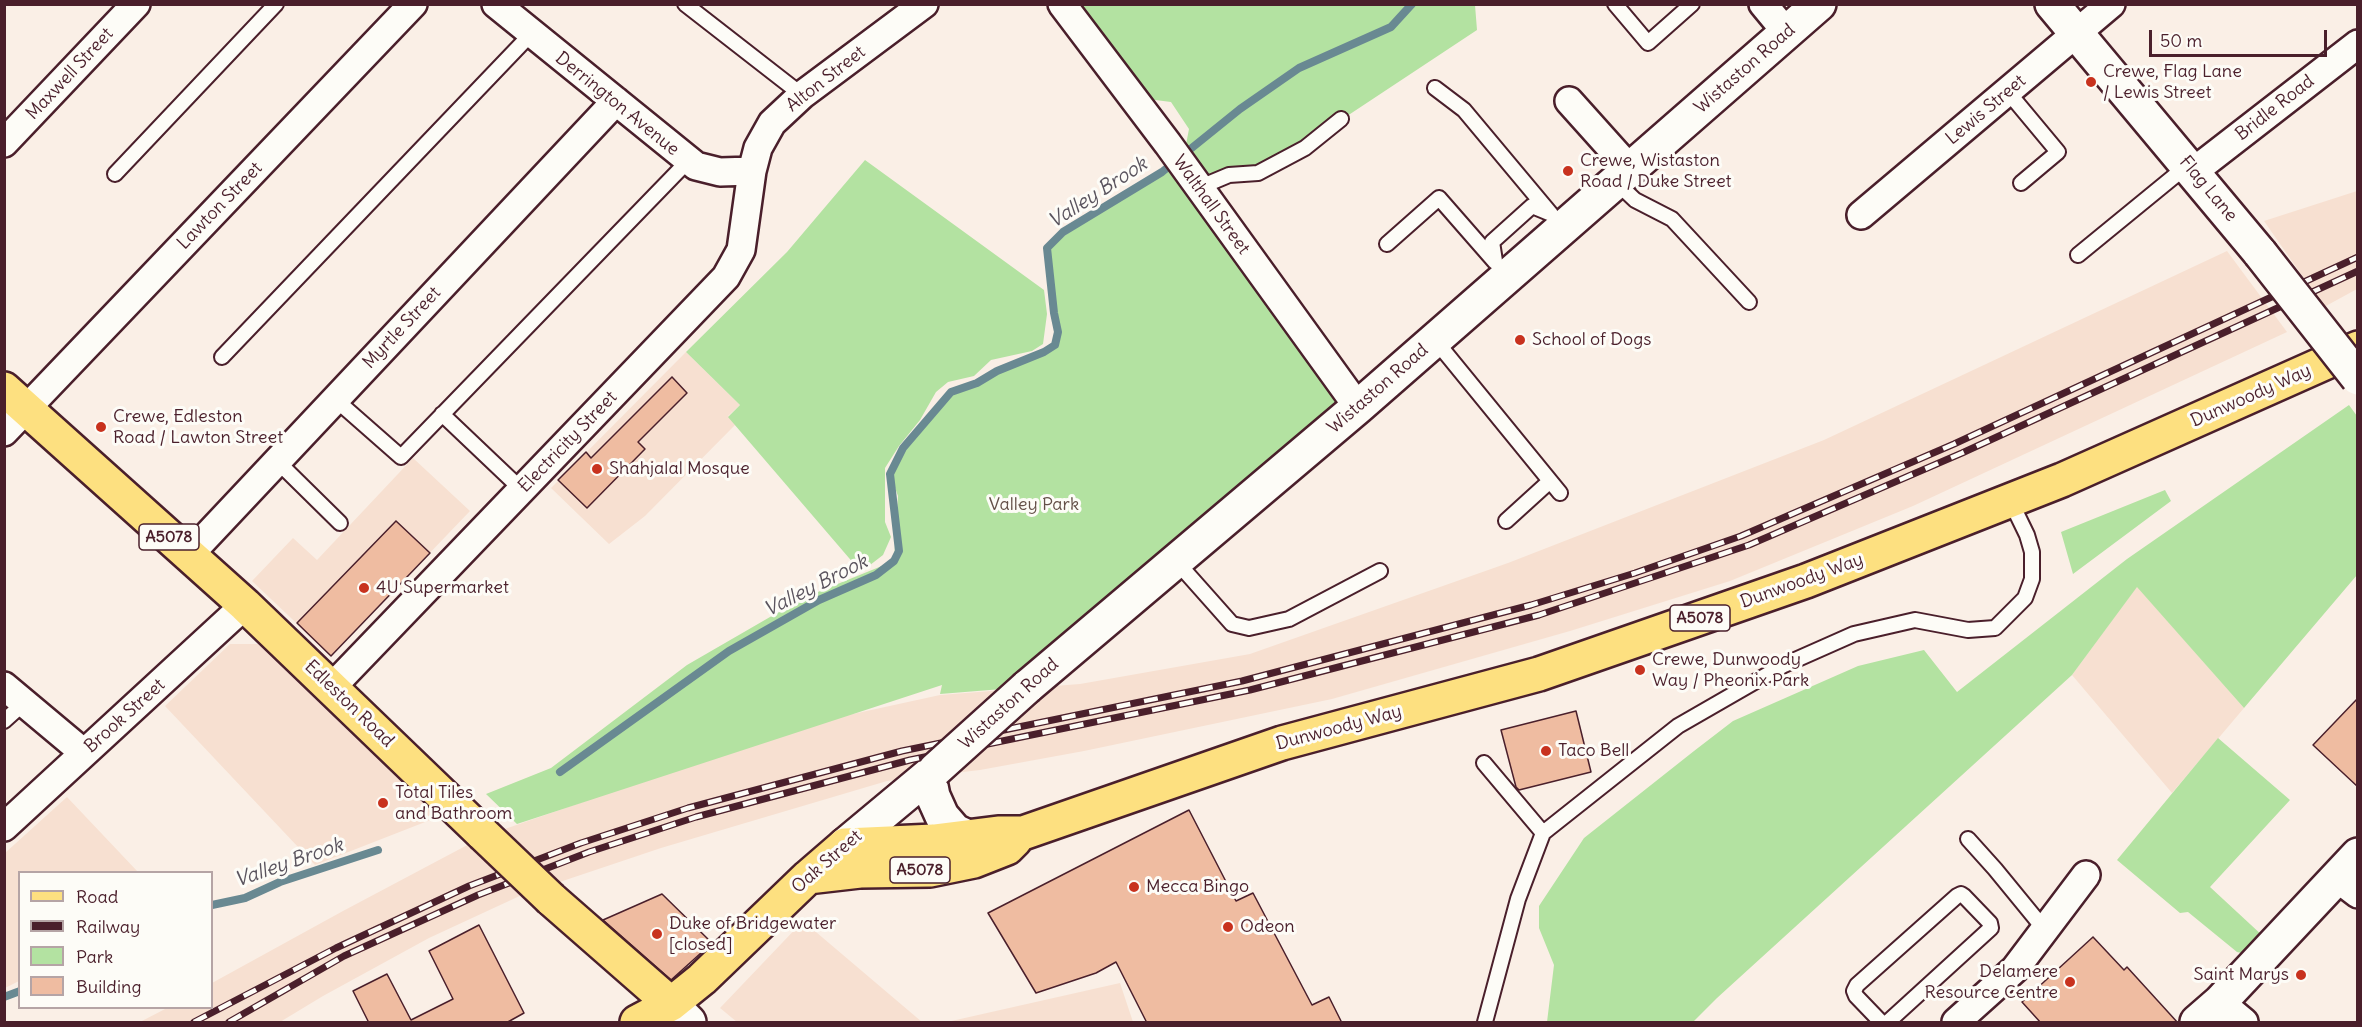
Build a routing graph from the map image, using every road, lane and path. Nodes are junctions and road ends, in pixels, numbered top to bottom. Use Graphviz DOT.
graph roads {
  1 [pos="136,4"];
  2 [pos="276,4"];
  3 [pos="413,4"];
  4 [pos="496,4"];
  5 [pos="685,4"];
  6 [pos="924,4"];
  7 [pos="1062,4"];
  8 [pos="1615,4"];
  9 [pos="1692,4"];
  10 [pos="1763,4"];
  11 [pos="1819,4"];
  12 [pos="2052,4"];
  13 [pos="2111,4"];
  14 [pos="1787,33"];
  15 [pos="2078,33"];
  16 [pos="531,34"];
  17 [pos="2358,44"];
  18 [pos="1435,88"];
  19 [pos="2008,92"];
  20 [pos="802,95"];
  21 [pos="616,101"];
  22 [pos="1569,101"];
  23 [pos="1341,119"];
  24 [pos="4,143"];
  25 [pos="688,161"];
  26 [pos="2191,168"];
  27 [pos="752,171"];
  28 [pos="115,174"];
  29 [pos="1623,176"];
  30 [pos="1192,179"];
  31 [pos="2021,183"];
  32 [pos="1861,215"];
  33 [pos="1557,221"];
  34 [pos="1388,244"];
  35 [pos="2078,255"];
  36 [pos="1501,269"];
  37 [pos="1749,302"];
  38 [pos="1435,340"];
  39 [pos="2358,348"];
  40 [pos="222,357"];
  41 [pos="2358,378"];
  42 [pos="16,399"];
  43 [pos="335,399"];
  44 [pos="1358,407"];
  45 [pos="442,414"];
  46 [pos="4,432"];
  47 [pos="277,461"];
  48 [pos="1550,481"];
  49 [pos="522,490"];
  50 [pos="1560,493"];
  51 [pos="2010,500"];
  52 [pos="1506,521"];
  53 [pos="340,523"];
  54 [pos="189,555"];
  55 [pos="1176,561"];
  56 [pos="1380,571"];
  57 [pos="245,606"];
  58 [pos="332,687"];
  59 [pos="14,694"];
  60 [pos="4,721"];
  61 [pos="84,753"];
  62 [pos="1484,763"];
  63 [pos="932,773"];
  64 [pos="4,827"];
  65 [pos="1543,832"];
  66 [pos="1023,833"];
  67 [pos="970,838"];
  68 [pos="1968,839"];
  69 [pos="845,845"];
  70 [pos="2086,875"];
  71 [pos="2351,876"];
  72 [pos="808,877"];
  73 [pos="2045,930"];
  74 [pos="2209,1012"];
  75 [pos="680,1013"];
  76 [pos="637,1023"];
  77 [pos="1485,1023"];
  78 [pos="1881,1023"];
  79 [pos="1888,1023"];
  80 [pos="1956,1023"];
  81 [pos="2244,1023"];
  1 -- 24 [label="street, Maxwell Street"];
  2 -- 28 [label="lane"];
  3 -- 42 [label="street, Lawton Street"];
  4 -- 16 [label="street, Derrington Avenue"];
  5 -- 20 [label="lane"];
  6 -- 20 [label="street, Alton Street"];
  7 -- 30 [label="street, Walthall Street"];
  8 -- 9 [label="lane"];
  10 -- 14 [label="street"];
  11 -- 14 [label="street, Wistaston Road"];
  12 -- 15 [label="street, Flag Lane"];
  13 -- 15 [label="street, Lewis Street"];
  14 -- 29 [label="street, Wistaston Road"];
  15 -- 19 [label="street, Lewis Street"];
  15 -- 26 [label="street, Flag Lane"];
  16 -- 21 [label="street, Derrington Avenue"];
  16 -- 40 [label="lane"];
  17 -- 26 [label="street, Bridle Road"];
  18 -- 33 [label="lane"];
  19 -- 31 [label="lane"];
  19 -- 32 [label="street, Lewis Street"];
  20 -- 27 [label="street, Alton Street"];
  21 -- 25 [label="street, Derrington Avenue"];
  21 -- 43 [label="street, Myrtle Street"];
  22 -- 29 [label="street"];
  23 -- 30 [label="lane"];
  25 -- 27 [label="street, Derrington Avenue"];
  25 -- 45 [label="lane"];
  26 -- 35 [label="lane"];
  26 -- 41 [label="street, Flag Lane, bridge"];
  27 -- 49 [label="street, Electricity Street"];
  29 -- 33 [label="street, Wistaston Road"];
  29 -- 37 [label="lane"];
  30 -- 44 [label="street, Walthall Street"];
  33 -- 36 [label="street, Wistaston Road"];
  34 -- 36 [label="lane"];
  36 -- 38 [label="street, Wistaston Road"];
  38 -- 44 [label="street, Wistaston Road"];
  38 -- 48 [label="lane"];
  39 -- 51 [label="main road, Dunwoody Way / A5078"];
  42 -- 46 [label="street, Lawton Street"];
  42 -- 54 [label="main road, Edleston Road / A5078"];
  43 -- 45 [label="lane"];
  43 -- 47 [label="street, Myrtle Street"];
  44 -- 55 [label="street, Wistaston Road"];
  45 -- 49 [label="lane"];
  47 -- 53 [label="lane"];
  47 -- 54 [label="street, Myrtle Street"];
  48 -- 50 [label="lane"];
  48 -- 52 [label="lane"];
  49 -- 58 [label="street, Electricity Street"];
  51 -- 65 [label="lane"];
  51 -- 66 [label="main road, Dunwoody Way / A5078"];
  54 -- 57 [label="main road, Edleston Road / A5078"];
  55 -- 56 [label="lane"];
  55 -- 63 [label="street, Wistaston Road, bridge"];
  57 -- 58 [label="main road, Edleston Road / A5078"];
  57 -- 61 [label="street, Brook Street"];
  58 -- 75 [label="main road, Edleston Road / A5078, bridge"];
  59 -- 60 [label="lane"];
  59 -- 61 [label="street"];
  61 -- 64 [label="street, Brook Street"];
  62 -- 65 [label="lane"];
  63 -- 67 [label="street, A5078"];
  63 -- 69 [label="street, Oak Street"];
  65 -- 77 [label="lane"];
  66 -- 67 [label="main road, Dunwoody Way / A5078"];
  66 -- 72 [label="main road, Dunwoody Way / A5078"];
  67 -- 69 [label="main road, Dunwoody Way / A5078"];
  68 -- 73 [label="lane"];
  69 -- 72 [label="main road, Oak Street"];
  70 -- 73 [label="street"];
  71 -- 74 [label="street"];
  72 -- 75 [label="main road, Oak Street"];
  73 -- 80 [label="street"];
  74 -- 81 [label="street"];
  75 -- 76 [label="main road, Oak Street"];
  78 -- 79 [label="lane"];
}
